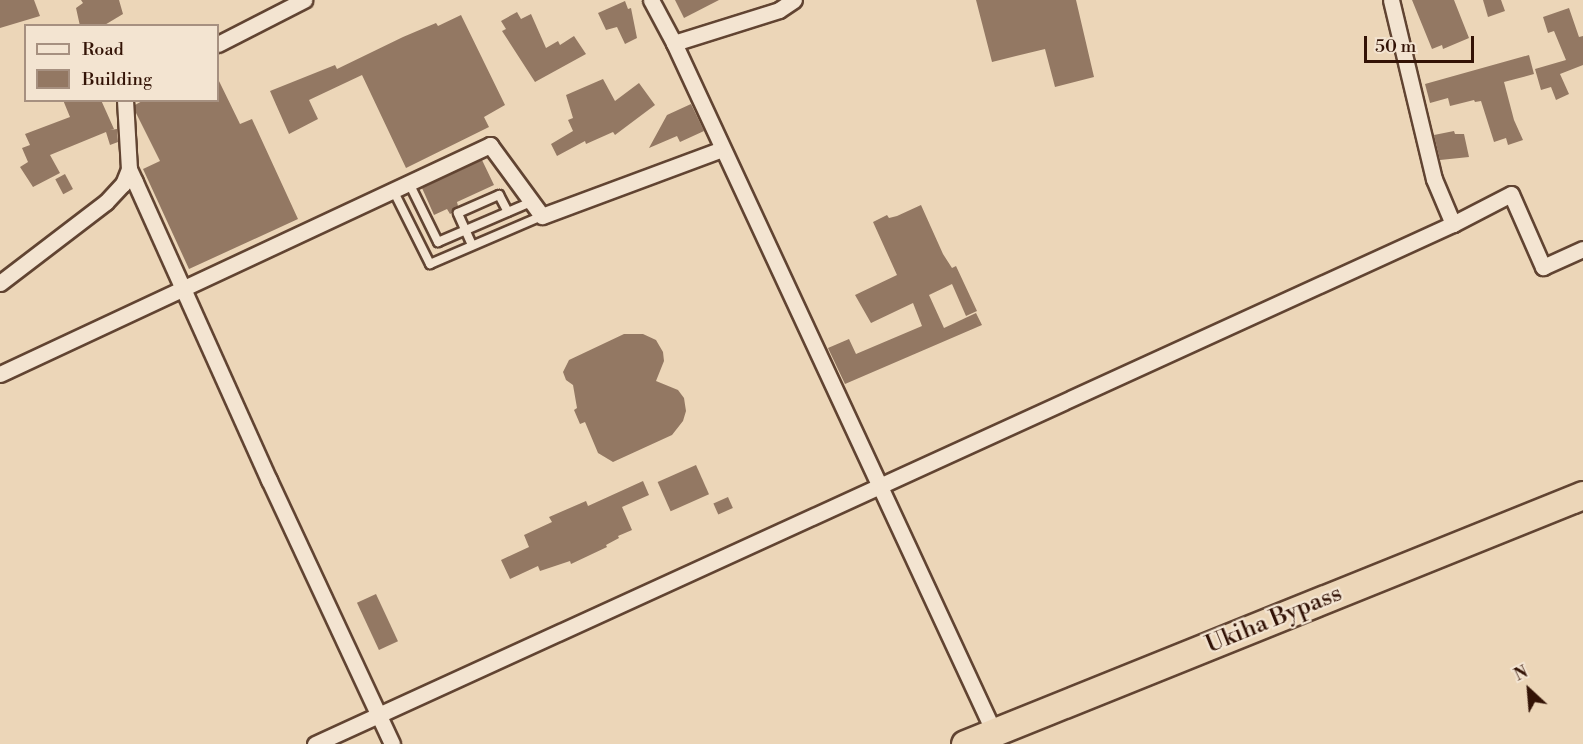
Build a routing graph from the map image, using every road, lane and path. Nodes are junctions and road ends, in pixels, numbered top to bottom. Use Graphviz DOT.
graph roads {
  1 [pos="304,0"];
  2 [pos="651,0"];
  3 [pos="794,0"];
  4 [pos="1391,0"];
  5 [pos="219,43"];
  6 [pos="674,43"];
  7 [pos="125,102"];
  8 [pos="722,149"];
  9 [pos="129,169"];
  10 [pos="409,183"];
  11 [pos="393,190"];
  12 [pos="531,202"];
  13 [pos="507,212"];
  14 [pos="542,216"];
  15 [pos="1454,224"];
  16 [pos="466,231"];
  17 [pos="472,245"];
  18 [pos="1583,249"];
  19 [pos="0,283"];
  20 [pos="183,288"];
  21 [pos="0,374"];
  22 [pos="878,486"];
  23 [pos="1583,495"];
  24 [pos="379,716"];
  25 [pos="994,732"];
  26 [pos="315,744"];
  27 [pos="392,744"];
  28 [pos="964,744"];
  1 -- 5 [label="street"];
  2 -- 6 [label="street"];
  3 -- 6 [label="street"];
  4 -- 15 [label="street"];
  6 -- 8 [label="street"];
  7 -- 9 [label="street"];
  8 -- 14 [label="street"];
  8 -- 22 [label="street"];
  9 -- 19 [label="street"];
  9 -- 20 [label="street"];
  10 -- 11 [label="street"];
  10 -- 12 [label="street"];
  10 -- 16 [label="lane"];
  11 -- 17 [label="lane"];
  11 -- 20 [label="street"];
  12 -- 13 [label="lane"];
  12 -- 14 [label="street"];
  13 -- 16 [label="lane"];
  13 -- 16 [label="lane"];
  14 -- 17 [label="lane"];
  15 -- 18 [label="street"];
  15 -- 22 [label="street"];
  16 -- 17 [label="lane"];
  20 -- 21 [label="street"];
  20 -- 24 [label="street"];
  22 -- 24 [label="street"];
  22 -- 25 [label="street"];
  23 -- 25 [label="highway, Ukiha Bypass"];
  24 -- 26 [label="street"];
  24 -- 27 [label="street"];
  25 -- 28 [label="highway, Ukiha Bypass"];
}
